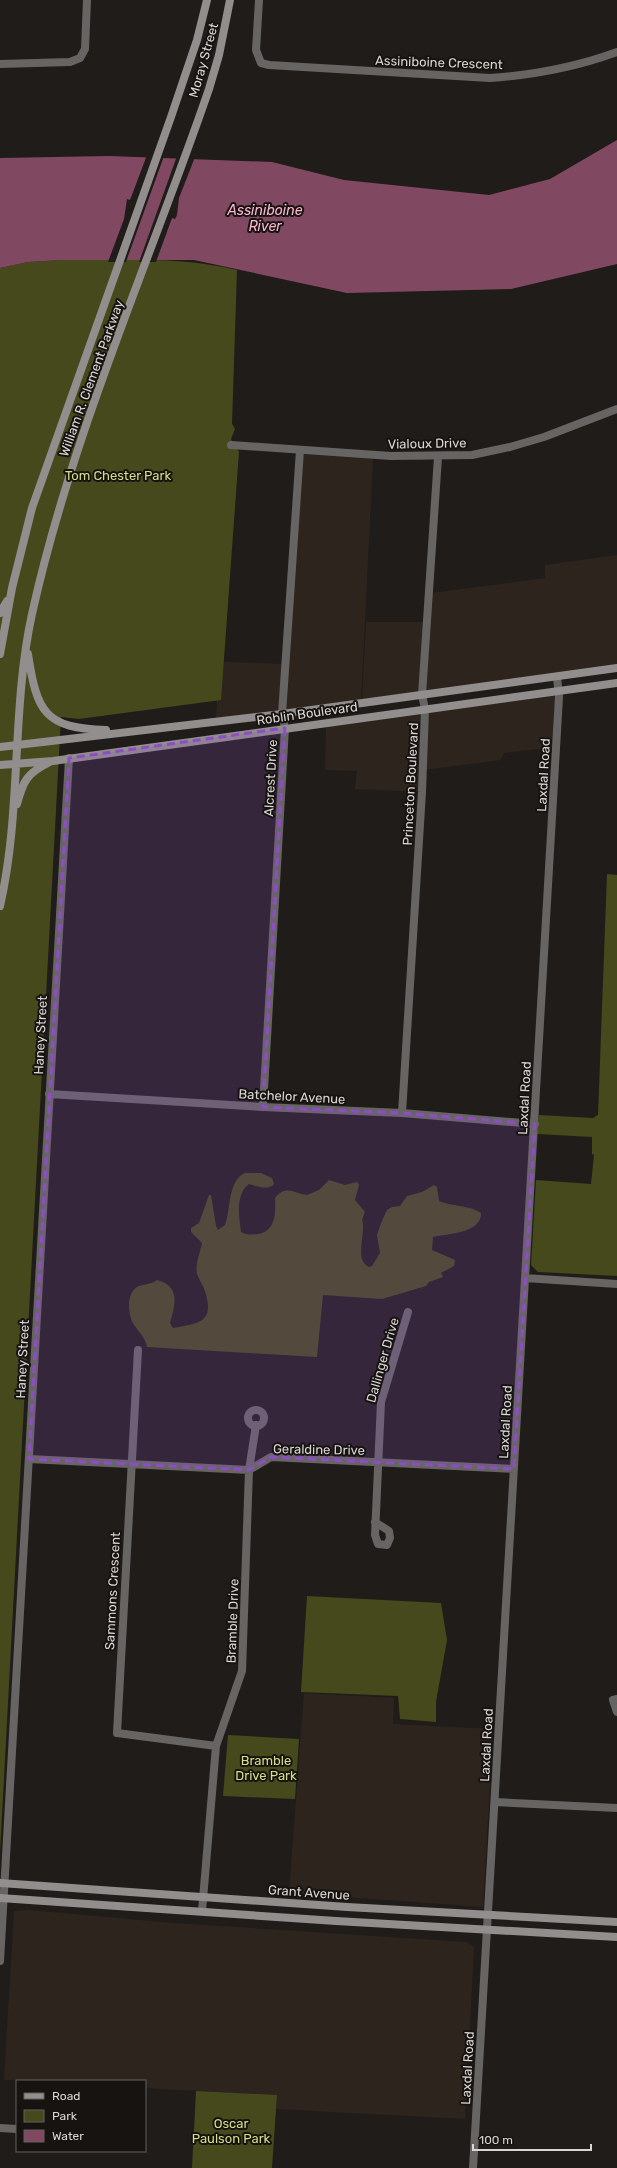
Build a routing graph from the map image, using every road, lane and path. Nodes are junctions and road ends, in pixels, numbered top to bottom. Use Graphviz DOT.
graph roads {
  1 [pos="87,0"];
  2 [pos="206,0"];
  3 [pos="230,0"];
  4 [pos="259,0"];
  5 [pos="617,52"];
  6 [pos="0,64"];
  7 [pos="171,117"];
  8 [pos="196,125"];
  9 [pos="617,409"];
  10 [pos="231,445"];
  11 [pos="300,450"];
  12 [pos="438,457"];
  13 [pos="10,595"];
  14 [pos="0,613"];
  15 [pos="27,643"];
  16 [pos="0,654"];
  17 [pos="617,668"];
  18 [pos="557,677"];
  19 [pos="617,684"];
  20 [pos="559,691"];
  21 [pos="422,695"];
  22 [pos="425,709"];
  23 [pos="282,714"];
  24 [pos="285,728"];
  25 [pos="127,731"];
  26 [pos="17,746"];
  27 [pos="0,747"];
  28 [pos="69,758"];
  29 [pos="53,761"];
  30 [pos="16,763"];
  31 [pos="0,765"];
  32 [pos="13,821"];
  33 [pos="0,906"];
  34 [pos="49,1094"];
  35 [pos="263,1107"];
  36 [pos="402,1113"];
  37 [pos="534,1124"];
  38 [pos="525,1278"];
  39 [pos="617,1284"];
  40 [pos="408,1312"];
  41 [pos="138,1350"];
  42 [pos="256,1425"];
  43 [pos="29,1459"];
  44 [pos="377,1462"];
  45 [pos="131,1463"];
  46 [pos="514,1469"];
  47 [pos="249,1470"];
  48 [pos="375,1522"];
  49 [pos="617,1699"];
  50 [pos="617,1712"];
  51 [pos="216,1746"];
  52 [pos="495,1802"];
  53 [pos="617,1808"];
  54 [pos="2,1883"];
  55 [pos="204,1896"];
  56 [pos="2,1898"];
  57 [pos="202,1912"];
  58 [pos="489,1916"];
  59 [pos="617,1922"];
  60 [pos="488,1930"];
  61 [pos="617,1937"];
  62 [pos="0,1961"];
  63 [pos="0,2128"];
  64 [pos="16,2128"];
  65 [pos="473,2168"];
  1 -- 6 [label="street"];
  2 -- 7 [label="main road, Moray Street"];
  3 -- 8 [label="main road, Moray Street"];
  4 -- 5 [label="street, Assiniboine Crescent"];
  7 -- 13 [label="main road, William R. Clement Parkway"];
  8 -- 15 [label="main road, William R. Clement Parkway"];
  9 -- 12 [label="street, Vialoux Drive"];
  10 -- 11 [label="street, Vialoux Drive"];
  11 -- 12 [label="street, Vialoux Drive"];
  11 -- 23 [label="street, Alcrest Drive"];
  12 -- 21 [label="street, Princeton Boulevard"];
  13 -- 14 [label="main road"];
  13 -- 16 [label="main road, William R. Clement Parkway"];
  15 -- 25 [label="main road"];
  15 -- 26 [label="main road, William R. Clement Parkway"];
  17 -- 18 [label="main road, Roblin Boulevard"];
  18 -- 20 [label="street, Laxdal Road"];
  18 -- 21 [label="main road, Roblin Boulevard"];
  19 -- 20 [label="main road, Roblin Boulevard"];
  20 -- 22 [label="main road, Roblin Boulevard"];
  20 -- 37 [label="street, Laxdal Road"];
  21 -- 22 [label="street, Princeton Boulevard"];
  21 -- 23 [label="main road, Roblin Boulevard"];
  22 -- 24 [label="main road, Roblin Boulevard"];
  22 -- 36 [label="street, Princeton Boulevard"];
  23 -- 24 [label="street, Alcrest Drive"];
  23 -- 25 [label="main road, Roblin Boulevard"];
  24 -- 28 [label="main road, Roblin Boulevard"];
  24 -- 35 [label="street, Alcrest Drive"];
  25 -- 26 [label="main road, Roblin Boulevard"];
  26 -- 27 [label="main road, Roblin Boulevard"];
  26 -- 30 [label="main road, William R. Clement Parkway"];
  28 -- 29 [label="main road, Roblin Boulevard"];
  28 -- 34 [label="street, Haney Street"];
  29 -- 30 [label="main road, Roblin Boulevard"];
  29 -- 32 [label="main road"];
  30 -- 31 [label="main road, Roblin Boulevard"];
  30 -- 32 [label="main road, William R. Clement Parkway"];
  32 -- 33 [label="main road, William R. Clement Parkway"];
  34 -- 35 [label="street, Batchelor Avenue"];
  34 -- 43 [label="street, Haney Street"];
  35 -- 36 [label="street, Batchelor Avenue"];
  36 -- 37 [label="street, Batchelor Avenue"];
  37 -- 38 [label="street, Laxdal Road"];
  38 -- 39 [label="street"];
  38 -- 46 [label="street, Laxdal Road"];
  40 -- 44 [label="street, Dallinger Drive"];
  41 -- 45 [label="street, Sammons Crescent"];
  42 -- 47 [label="street, Bramble Drive"];
  43 -- 45 [label="street"];
  43 -- 54 [label="street, Haney Street"];
  44 -- 46 [label="street, Geraldine Drive"];
  44 -- 47 [label="street, Geraldine Drive"];
  44 -- 48 [label="street, Dallinger Drive"];
  45 -- 47 [label="street"];
  45 -- 51 [label="street, Sammons Crescent"];
  46 -- 52 [label="street, Laxdal Road"];
  47 -- 51 [label="street, Bramble Drive"];
  49 -- 50 [label="street"];
  51 -- 55 [label="street, Bramble Drive"];
  52 -- 53 [label="street"];
  52 -- 58 [label="street, Laxdal Road"];
  54 -- 55 [label="main road, Grant Avenue"];
  54 -- 56 [label="street, Haney Street"];
  55 -- 57 [label="street, Bramble Drive"];
  55 -- 58 [label="main road, Grant Avenue"];
  56 -- 57 [label="main road, Grant Avenue"];
  56 -- 62 [label="street, Haney Street"];
  57 -- 60 [label="main road, Grant Avenue"];
  58 -- 59 [label="main road, Grant Avenue"];
  58 -- 60 [label="street, Laxdal Road"];
  60 -- 61 [label="main road, Grant Avenue"];
  60 -- 65 [label="street, Laxdal Road"];
  63 -- 64 [label="street"];
}
